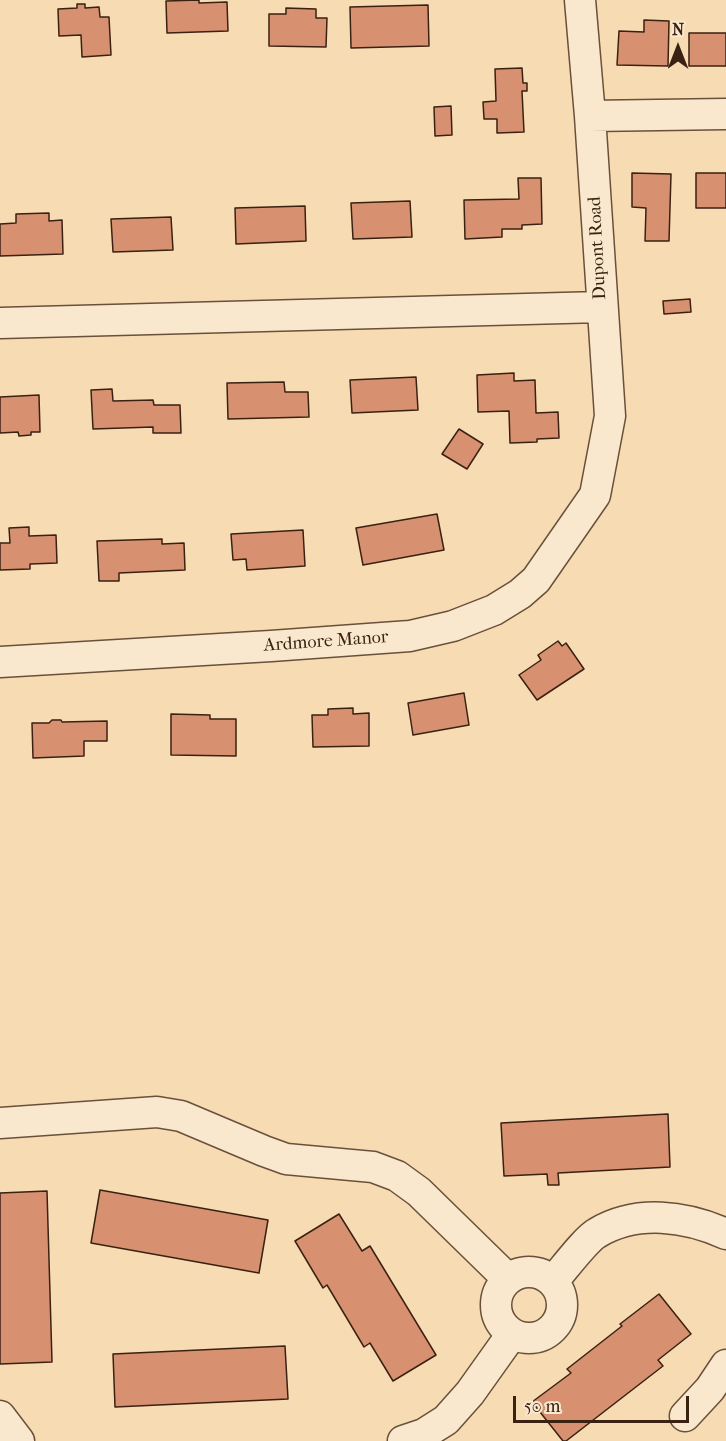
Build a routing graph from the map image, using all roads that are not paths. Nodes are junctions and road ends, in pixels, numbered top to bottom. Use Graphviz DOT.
graph roads {
  1 [pos="580,0"];
  2 [pos="726,114"];
  3 [pos="590,116"];
  4 [pos="601,307"];
  5 [pos="0,323"];
  6 [pos="595,495"];
  7 [pos="0,662"];
  8 [pos="0,1123"];
  9 [pos="726,1234"];
  10 [pos="508,1279"];
  11 [pos="553,1281"];
  12 [pos="512,1334"];
  13 [pos="726,1365"];
  14 [pos="0,1416"];
  15 [pos="685,1416"];
  16 [pos="19,1441"];
  17 [pos="403,1441"];
  1 -- 3 [label="street, Dupont Road"];
  2 -- 3 [label="street"];
  3 -- 4 [label="street, Dupont Road"];
  4 -- 5 [label="street"];
  4 -- 6 [label="street, Dupont Road"];
  6 -- 7 [label="street, Ardmore Manor"];
  8 -- 10 [label="street"];
  9 -- 11 [label="street"];
  10 -- 11 [label="street"];
  10 -- 12 [label="street"];
  11 -- 12 [label="street"];
  12 -- 17 [label="street"];
  13 -- 15 [label="street"];
  14 -- 16 [label="street"];
}
